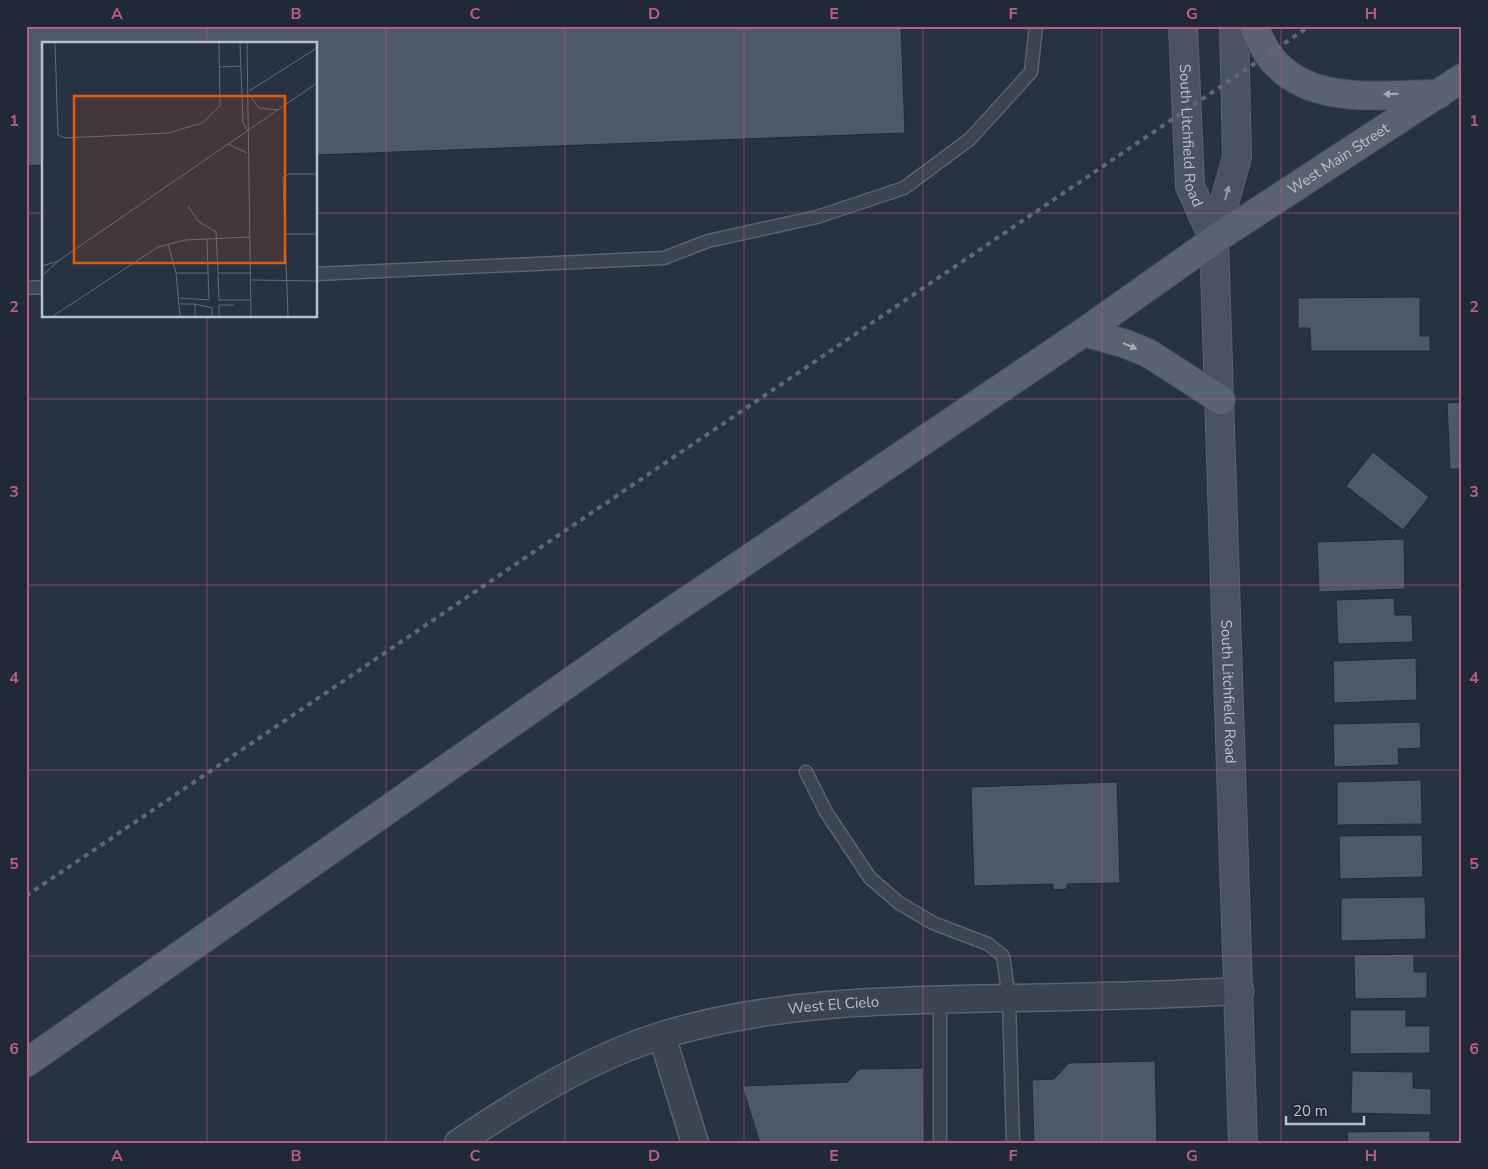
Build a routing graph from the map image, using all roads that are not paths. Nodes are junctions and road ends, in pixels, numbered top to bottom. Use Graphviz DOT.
graph roads {
  1 [pos="1036,26"];
  2 [pos="1183,26"];
  3 [pos="1234,26"];
  4 [pos="1254,26"];
  5 [pos="1462,78"];
  6 [pos="1439,94"];
  7 [pos="1214,240"];
  8 [pos="318,274"];
  9 [pos="42,287"];
  10 [pos="26,288"];
  11 [pos="1084,332"];
  12 [pos="1221,400"];
  13 [pos="806,772"];
  14 [pos="1240,991"];
  15 [pos="1009,998"];
  16 [pos="940,999"];
  17 [pos="662,1036"];
  18 [pos="26,1063"];
  19 [pos="458,1143"];
  20 [pos="695,1143"];
  21 [pos="940,1143"];
  22 [pos="1013,1143"];
  23 [pos="1243,1143"];
  1 -- 8 [label="lane"];
  2 -- 7 [label="main road, South Litchfield Road"];
  7 -- 3 [label="main road, South Litchfield Road, one-way"];
  6 -- 4 [label="main road, one-way"];
  5 -- 6 [label="main road, West Main Street"];
  6 -- 7 [label="main road, West Main Street"];
  7 -- 11 [label="main road, West Main Street"];
  7 -- 12 [label="main road, South Litchfield Road"];
  9 -- 10 [label="lane"];
  11 -- 12 [label="main road, one-way"];
  11 -- 18 [label="main road, West Main Street"];
  12 -- 14 [label="main road, South Litchfield Road"];
  13 -- 15 [label="lane"];
  14 -- 15 [label="street, West El Cielo"];
  14 -- 23 [label="main road, South Litchfield Road"];
  15 -- 16 [label="street, West El Cielo"];
  15 -- 22 [label="lane"];
  16 -- 17 [label="street, West El Cielo"];
  16 -- 21 [label="lane"];
  17 -- 19 [label="street, West El Cielo"];
  17 -- 20 [label="street"];
}
